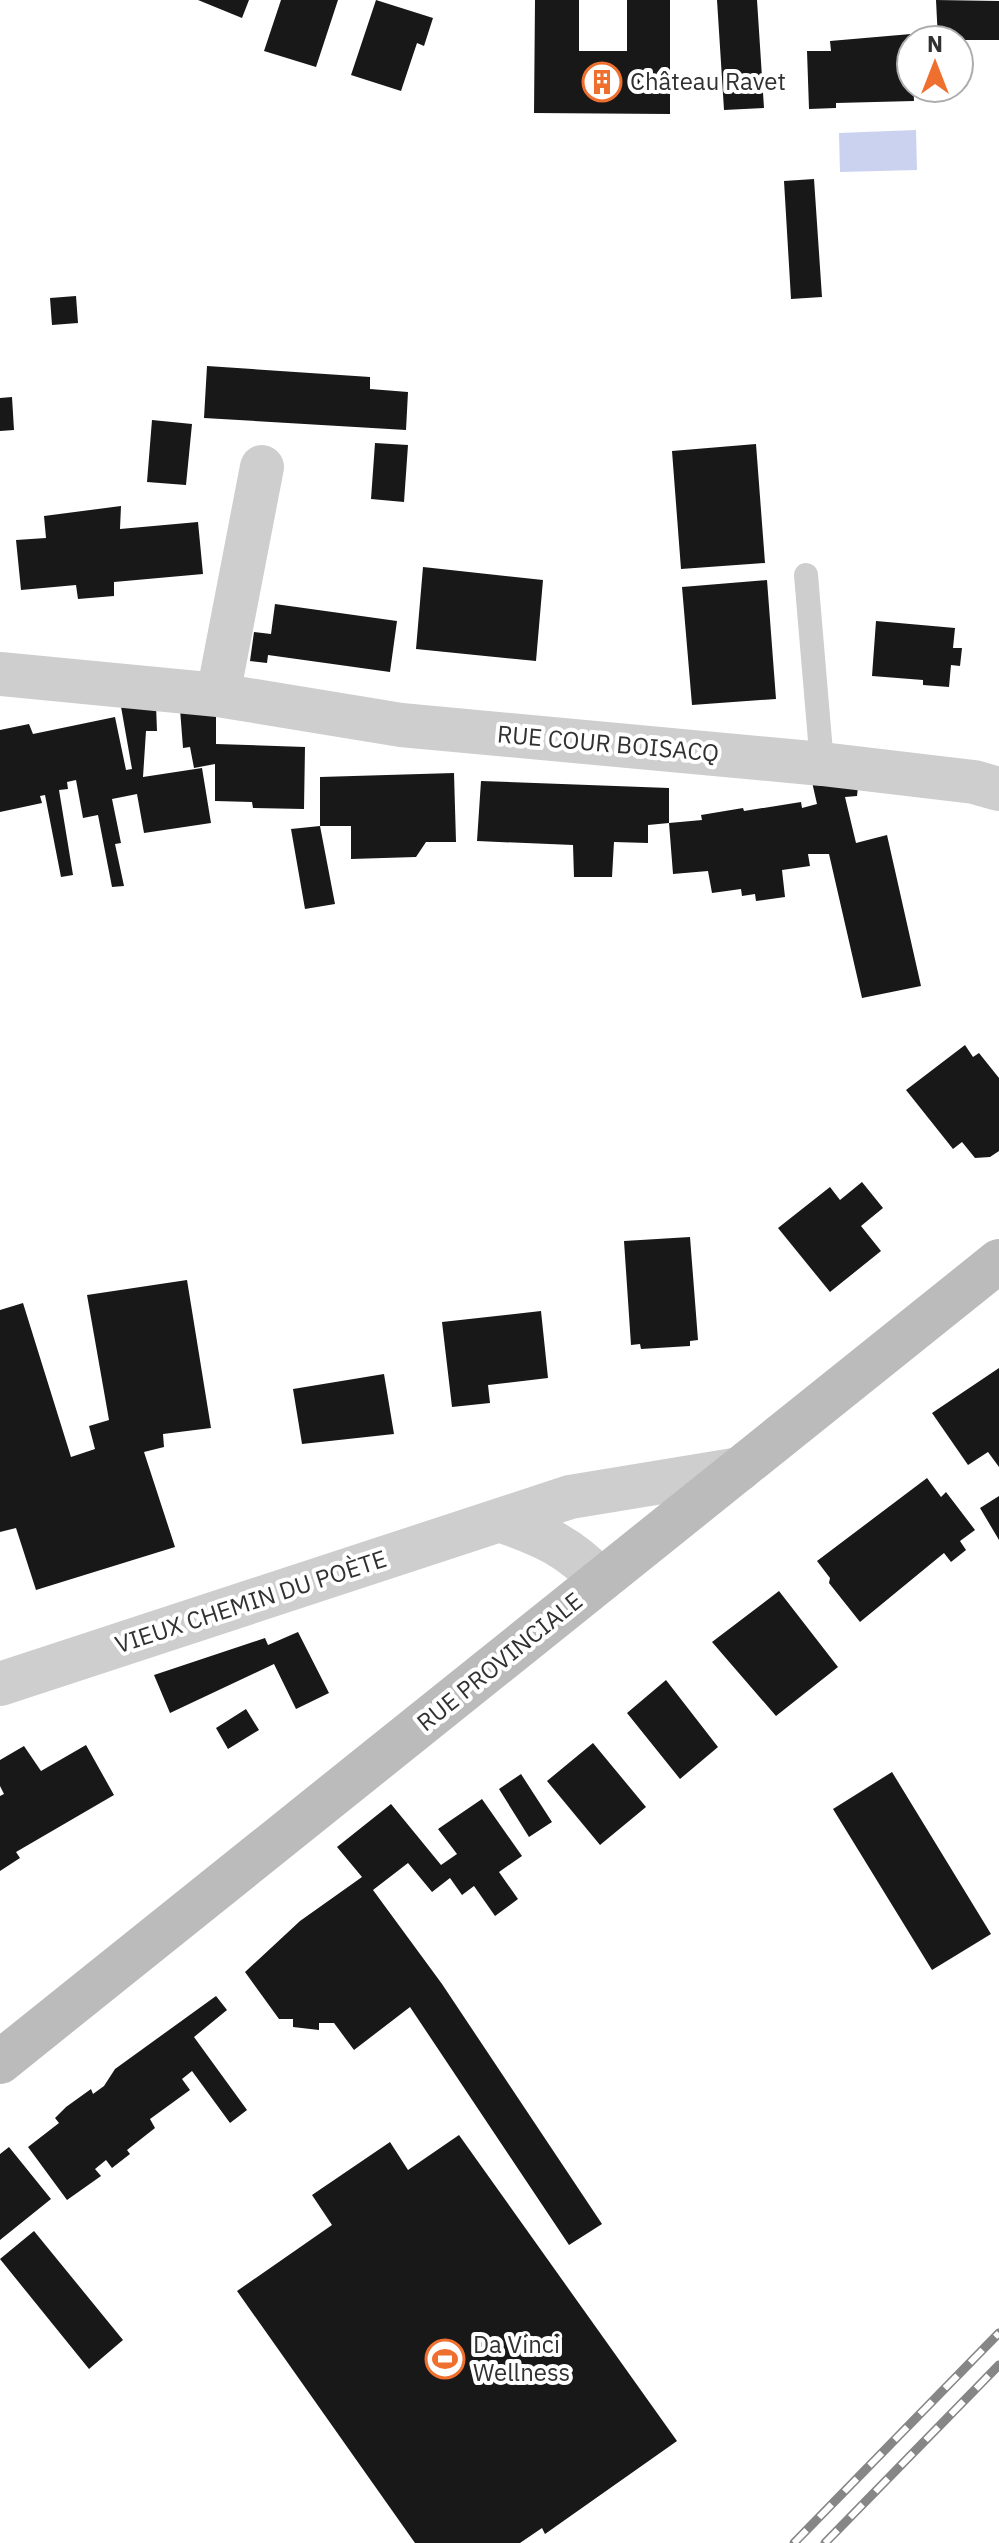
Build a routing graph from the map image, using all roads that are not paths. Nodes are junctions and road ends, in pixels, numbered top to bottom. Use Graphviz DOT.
graph roads {
  1 [pos="262,467"];
  2 [pos="806,575"];
  3 [pos="0,674"];
  4 [pos="218,695"];
  5 [pos="822,764"];
  6 [pos="999,789"];
  7 [pos="999,1261"];
  8 [pos="740,1469"];
  9 [pos="502,1521"];
  10 [pos="601,1580"];
  11 [pos="0,1684"];
  12 [pos="0,2062"];
  1 -- 4 [label="street"];
  2 -- 5 [label="lane"];
  3 -- 4 [label="street, RUE COUR BOISACQ"];
  4 -- 5 [label="street, RUE COUR BOISACQ"];
  5 -- 6 [label="street, RUE COUR BOISACQ"];
  7 -- 8 [label="main road, RUE PROVINCIALE"];
  8 -- 9 [label="street"];
  8 -- 10 [label="main road, RUE PROVINCIALE"];
  9 -- 10 [label="street"];
  9 -- 11 [label="street, VIEUX CHEMIN DU POÈTE"];
  10 -- 12 [label="main road, RUE PROVINCIALE"];
}
